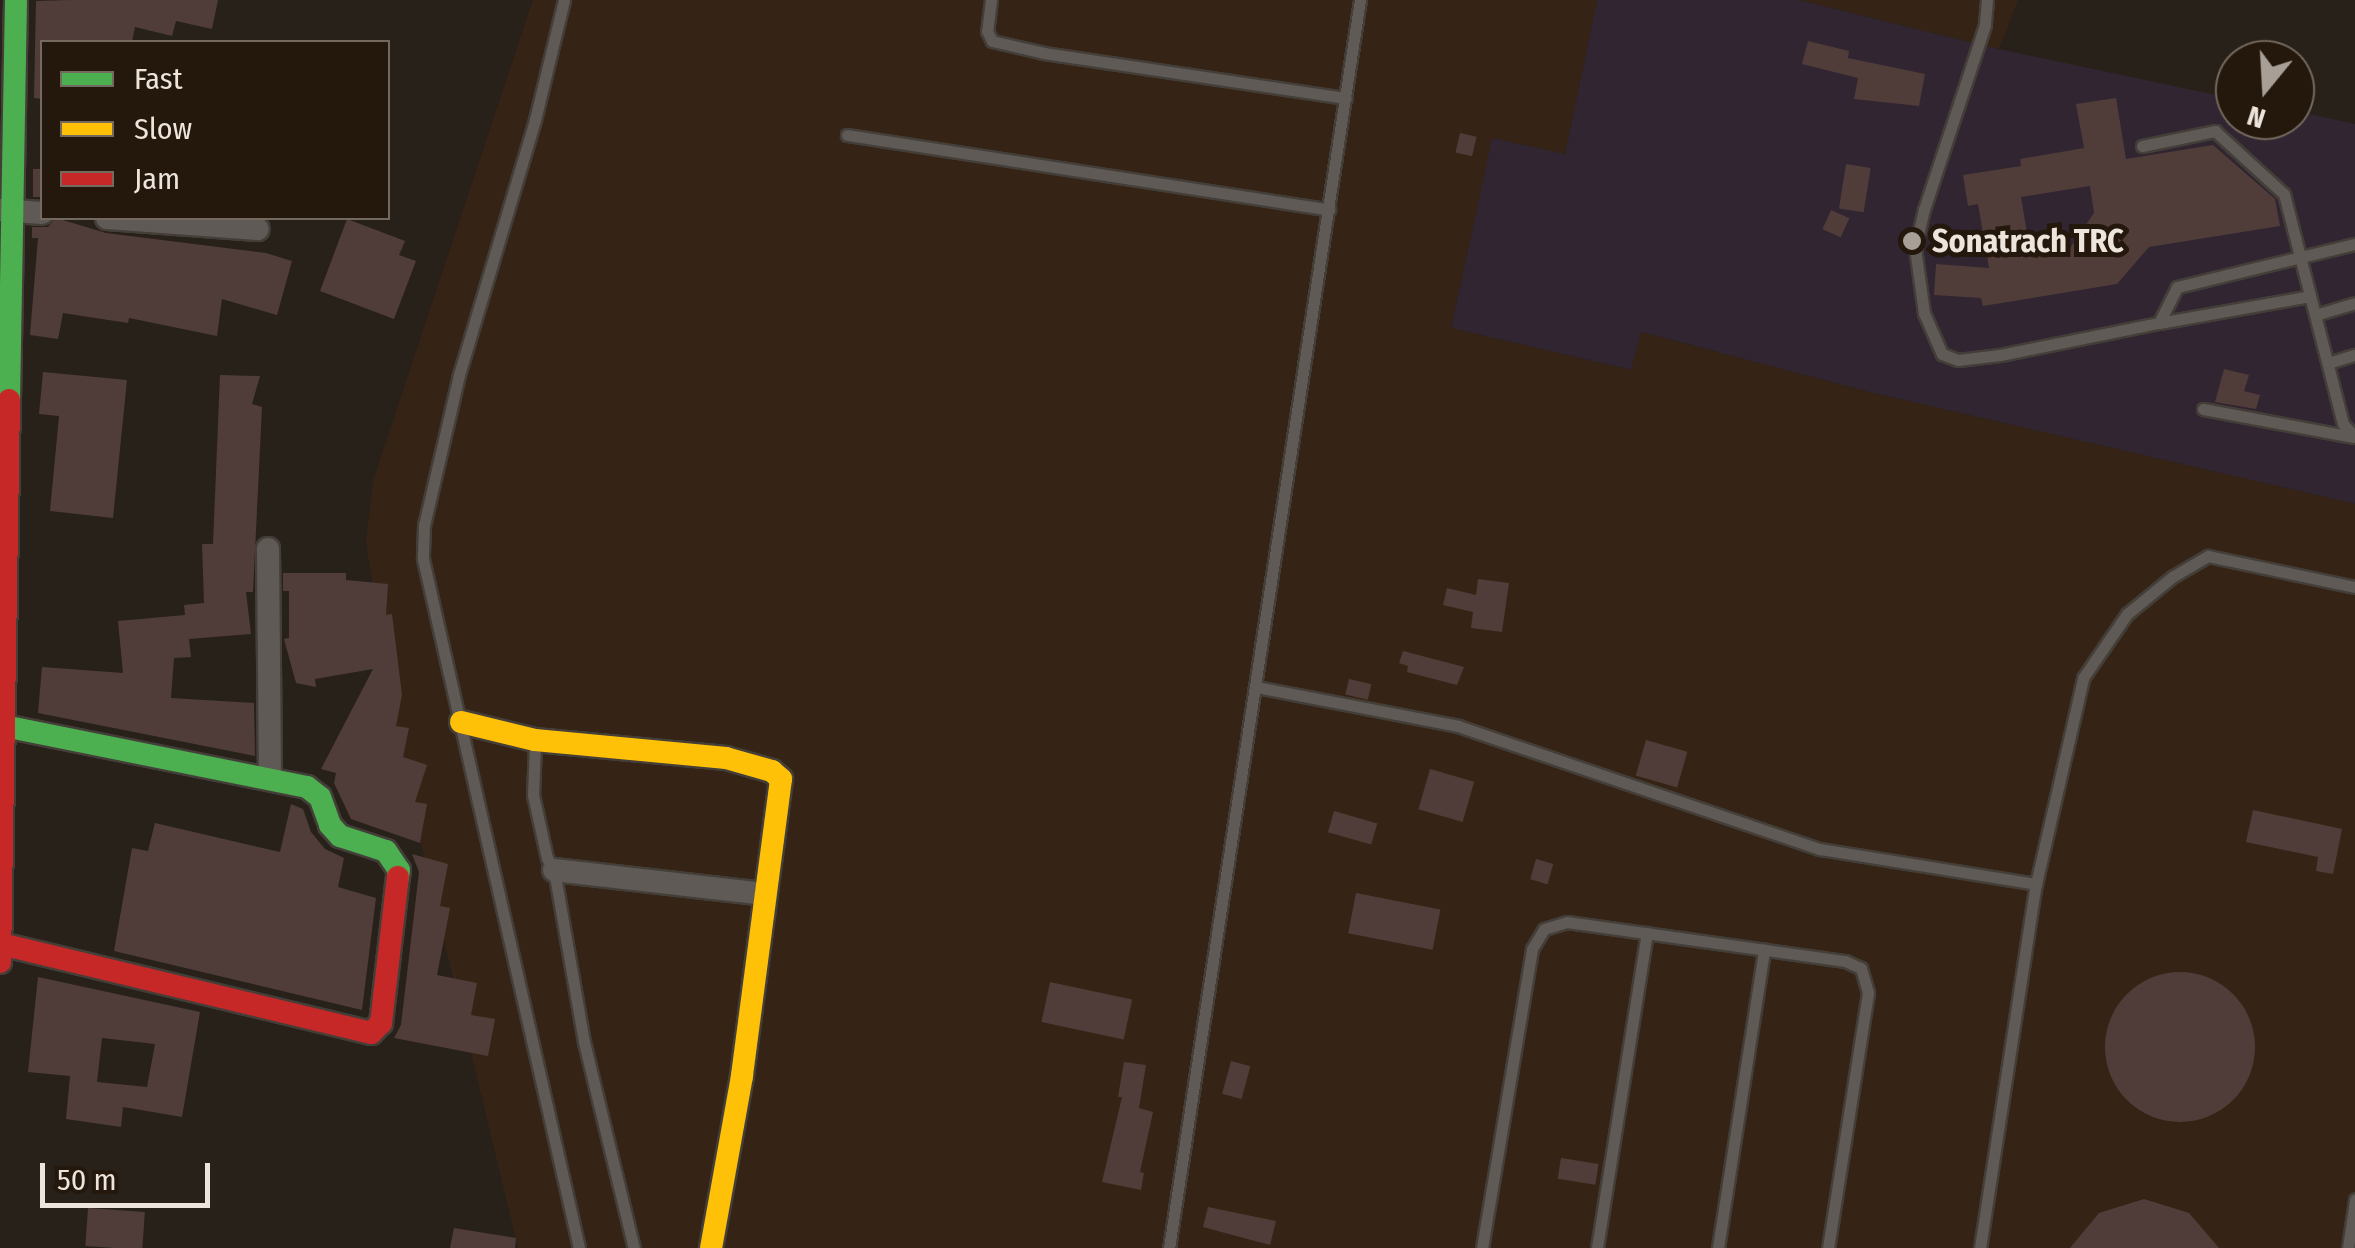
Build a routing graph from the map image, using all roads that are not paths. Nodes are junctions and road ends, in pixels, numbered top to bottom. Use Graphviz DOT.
graph roads {
  1 [pos="16,0"];
  2 [pos="564,0"];
  3 [pos="992,0"];
  4 [pos="1360,0"];
  5 [pos="1986,0"];
  6 [pos="1346,98"];
  7 [pos="847,135"];
  8 [pos="2142,146"];
  9 [pos="6,210"];
  10 [pos="1329,210"];
  11 [pos="40,213"];
  12 [pos="134,220"];
  13 [pos="258,229"];
  14 [pos="2355,244"];
  15 [pos="2301,259"];
  16 [pos="2310,296"];
  17 [pos="2355,303"];
  18 [pos="2315,315"];
  19 [pos="2160,323"];
  20 [pos="2355,356"];
  21 [pos="2328,363"];
  22 [pos="2203,409"];
  23 [pos="2349,421"];
  24 [pos="2353,437"];
  25 [pos="268,549"];
  26 [pos="2355,587"];
  27 [pos="1256,686"];
  28 [pos="460,722"];
  29 [pos="4,726"];
  30 [pos="535,740"];
  31 [pos="270,779"];
  32 [pos="554,870"];
  33 [pos="2036,884"];
  34 [pos="764,894"];
  35 [pos="1647,934"];
  36 [pos="1,944"];
  37 [pos="1764,950"];
  38 [pos="0,962"];
  39 [pos="2355,1200"];
  40 [pos="579,1248"];
  41 [pos="634,1248"];
  42 [pos="711,1248"];
  43 [pos="1169,1248"];
  44 [pos="1482,1248"];
  45 [pos="1596,1248"];
  46 [pos="1718,1248"];
  47 [pos="1828,1248"];
  48 [pos="1980,1248"];
  49 [pos="2348,1248"];
  1 -- 9 [label="street"];
  2 -- 28 [label="lane"];
  3 -- 6 [label="lane"];
  4 -- 6 [label="lane"];
  5 -- 19 [label="lane"];
  6 -- 10 [label="lane"];
  7 -- 10 [label="lane"];
  8 -- 15 [label="lane"];
  9 -- 11 [label="street"];
  9 -- 29 [label="street"];
  10 -- 27 [label="lane"];
  12 -- 13 [label="street"];
  14 -- 15 [label="lane"];
  15 -- 16 [label="lane"];
  15 -- 19 [label="lane"];
  16 -- 18 [label="lane"];
  16 -- 19 [label="lane"];
  17 -- 18 [label="lane"];
  18 -- 21 [label="lane"];
  20 -- 21 [label="lane"];
  21 -- 23 [label="lane"];
  22 -- 24 [label="lane"];
  23 -- 24 [label="lane"];
  25 -- 31 [label="street"];
  26 -- 33 [label="lane"];
  27 -- 33 [label="lane"];
  27 -- 43 [label="lane"];
  28 -- 30 [label="street"];
  28 -- 40 [label="lane"];
  29 -- 31 [label="street"];
  29 -- 36 [label="street"];
  30 -- 32 [label="lane"];
  30 -- 34 [label="street"];
  31 -- 36 [label="street"];
  32 -- 34 [label="street"];
  32 -- 41 [label="lane"];
  33 -- 48 [label="lane"];
  34 -- 42 [label="street"];
  35 -- 37 [label="lane"];
  35 -- 44 [label="lane"];
  35 -- 45 [label="lane"];
  36 -- 38 [label="street"];
  37 -- 46 [label="lane"];
  37 -- 47 [label="lane"];
  39 -- 49 [label="lane"];
}
